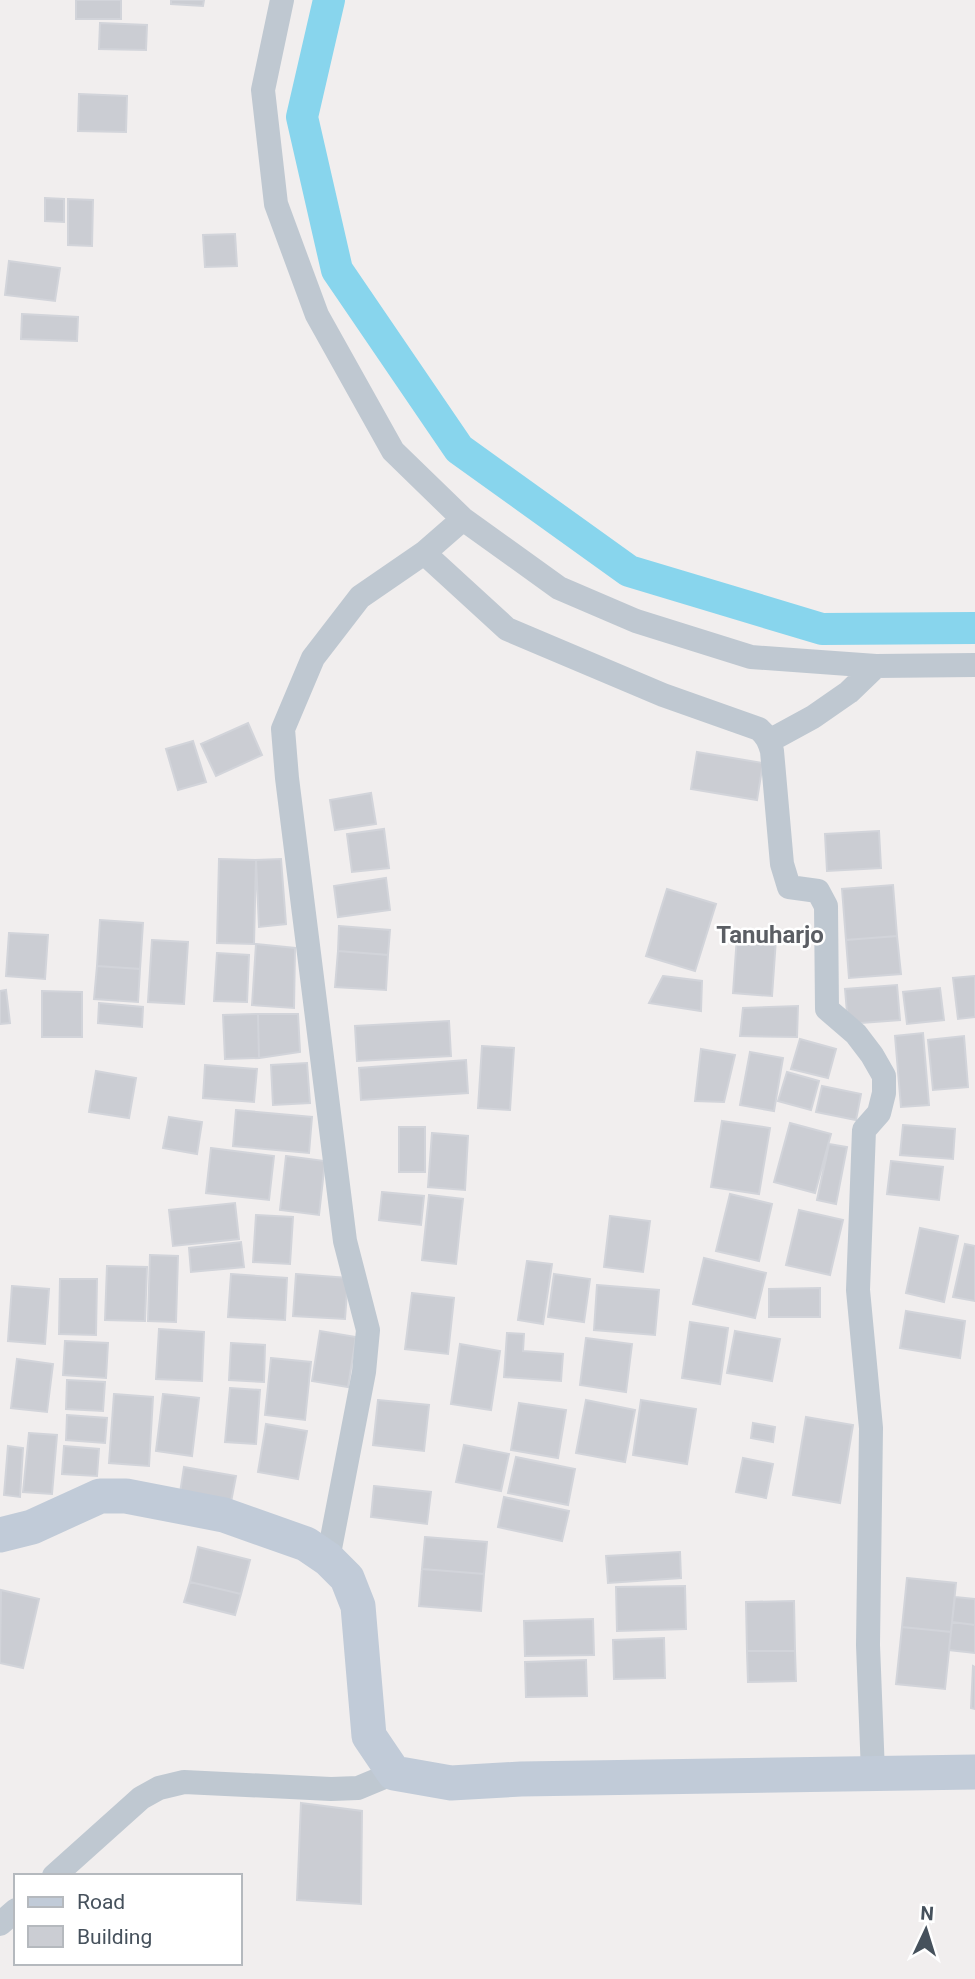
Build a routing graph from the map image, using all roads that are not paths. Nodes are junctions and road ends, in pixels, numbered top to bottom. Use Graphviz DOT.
graph roads {
  1 [pos="282,0"];
  2 [pos="463,519"];
  3 [pos="424,553"];
  4 [pos="975,665"];
  5 [pos="876,666"];
  6 [pos="769,741"];
  7 [pos="0,1535"];
  8 [pos="328,1559"];
  9 [pos="975,1772"];
  10 [pos="394,1773"];
  11 [pos="873,1773"];
  12 [pos="56,1874"];
  13 [pos="14,1912"];
  14 [pos="0,1924"];
  1 -- 2 [label="street"];
  2 -- 3 [label="street"];
  2 -- 5 [label="street"];
  3 -- 6 [label="street"];
  3 -- 8 [label="street"];
  4 -- 5 [label="street"];
  5 -- 6 [label="street"];
  6 -- 11 [label="street"];
  7 -- 8 [label="street"];
  8 -- 10 [label="street"];
  9 -- 11 [label="street"];
  10 -- 11 [label="street"];
  10 -- 12 [label="street"];
  13 -- 14 [label="street"];
}
